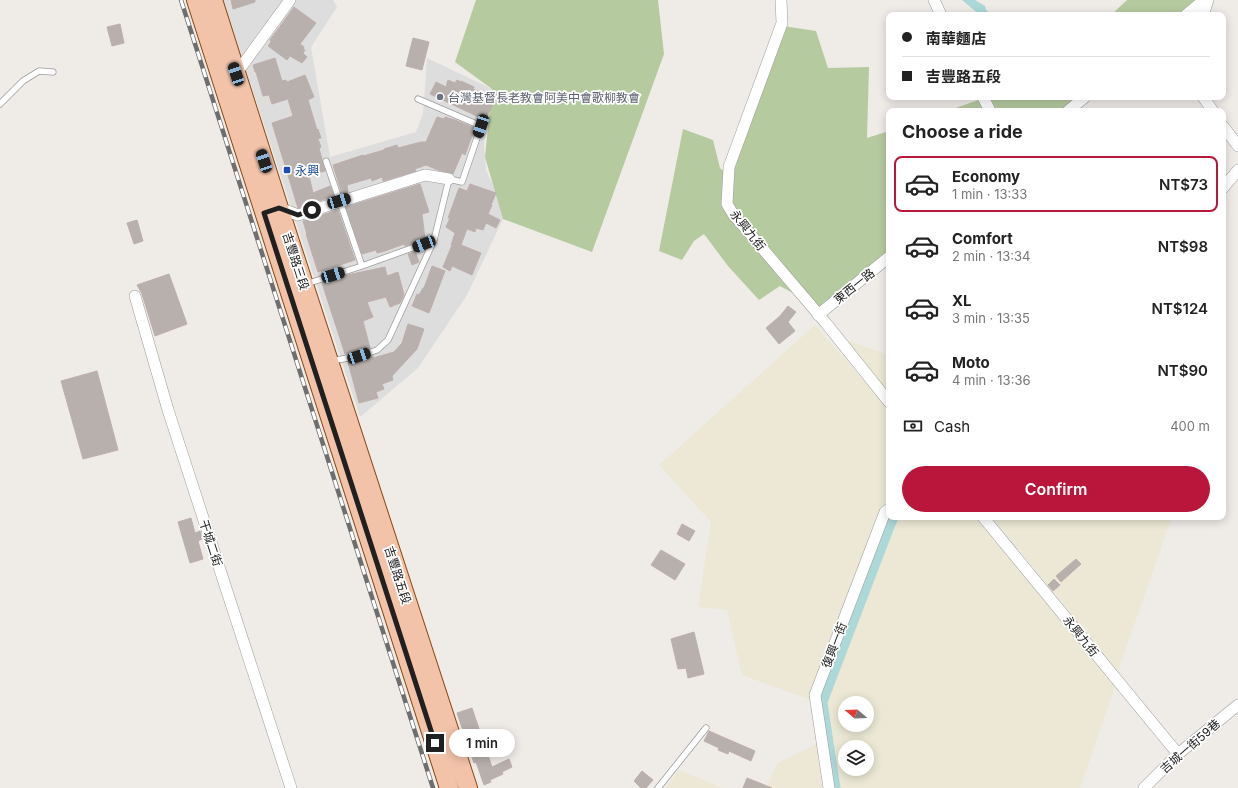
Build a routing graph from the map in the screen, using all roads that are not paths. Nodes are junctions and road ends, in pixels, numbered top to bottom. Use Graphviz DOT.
graph roads {
  1 [pos="196,0"];
  2 [pos="213,0"];
  3 [pos="290,0"];
  4 [pos="781,0"];
  5 [pos="934,0"];
  6 [pos="1204,0"];
  7 [pos="1208,0"];
  8 [pos="940,12"];
  9 [pos="1190,12"];
  10 [pos="1204,12"];
  11 [pos="53,72"];
  12 [pos="236,74"];
  13 [pos="418,99"];
  14 [pos="1081,100"];
  15 [pos="0,104"];
  16 [pos="1072,108"];
  17 [pos="1226,130"];
  18 [pos="1238,146"];
  19 [pos="326,161"];
  20 [pos="1238,170"];
  21 [pos="449,179"];
  22 [pos="1226,184"];
  23 [pos="339,201"];
  24 [pos="271,210"];
  25 [pos="434,240"];
  26 [pos="886,259"];
  27 [pos="362,266"];
  28 [pos="304,284"];
  29 [pos="135,296"];
  30 [pos="818,315"];
  31 [pos="321,364"];
  32 [pos="886,398"];
  33 [pos="886,511"];
  34 [pos="985,520"];
  35 [pos="1238,705"];
  36 [pos="706,728"];
  37 [pos="1178,754"];
  38 [pos="291,788"];
  39 [pos="449,788"];
  40 [pos="468,788"];
  41 [pos="658,788"];
  42 [pos="829,788"];
  43 [pos="1144,788"];
  1 -- 24 [label="main road, 吉豐路三段"];
  2 -- 12 [label="main road, 吉豐路三段"];
  3 -- 12 [label="street"];
  4 -- 30 [label="street, 永興九街"];
  5 -- 8 [label="street"];
  6 -- 9 [label="street"];
  7 -- 10 [label="street"];
  11 -- 15 [label="lane"];
  12 -- 24 [label="main road, 吉豐路三段"];
  13 -- 21 [label="lane"];
  14 -- 16 [label="street"];
  17 -- 18 [label="street"];
  19 -- 23 [label="lane"];
  20 -- 22 [label="street"];
  21 -- 23 [label="street"];
  21 -- 25 [label="lane"];
  23 -- 24 [label="street"];
  23 -- 27 [label="lane"];
  24 -- 28 [label="main road, 吉豐路三段"];
  24 -- 31 [label="main road, 吉豐路三段"];
  25 -- 27 [label="lane"];
  25 -- 31 [label="lane"];
  26 -- 30 [label="street, 東西一路"];
  27 -- 28 [label="lane"];
  28 -- 31 [label="main road, 吉豐路三段"];
  29 -- 38 [label="street, 干城二街"];
  30 -- 32 [label="street, 永興九街"];
  31 -- 39 [label="main road, 吉豐路五段"];
  31 -- 40 [label="main road, 吉豐路五段"];
  33 -- 42 [label="street, 復興一街"];
  34 -- 37 [label="street, 永興九街"];
  35 -- 37 [label="street, 吉城一街59巷"];
  36 -- 41 [label="lane"];
  37 -- 43 [label="street, 吉城一街59巷"];
}
